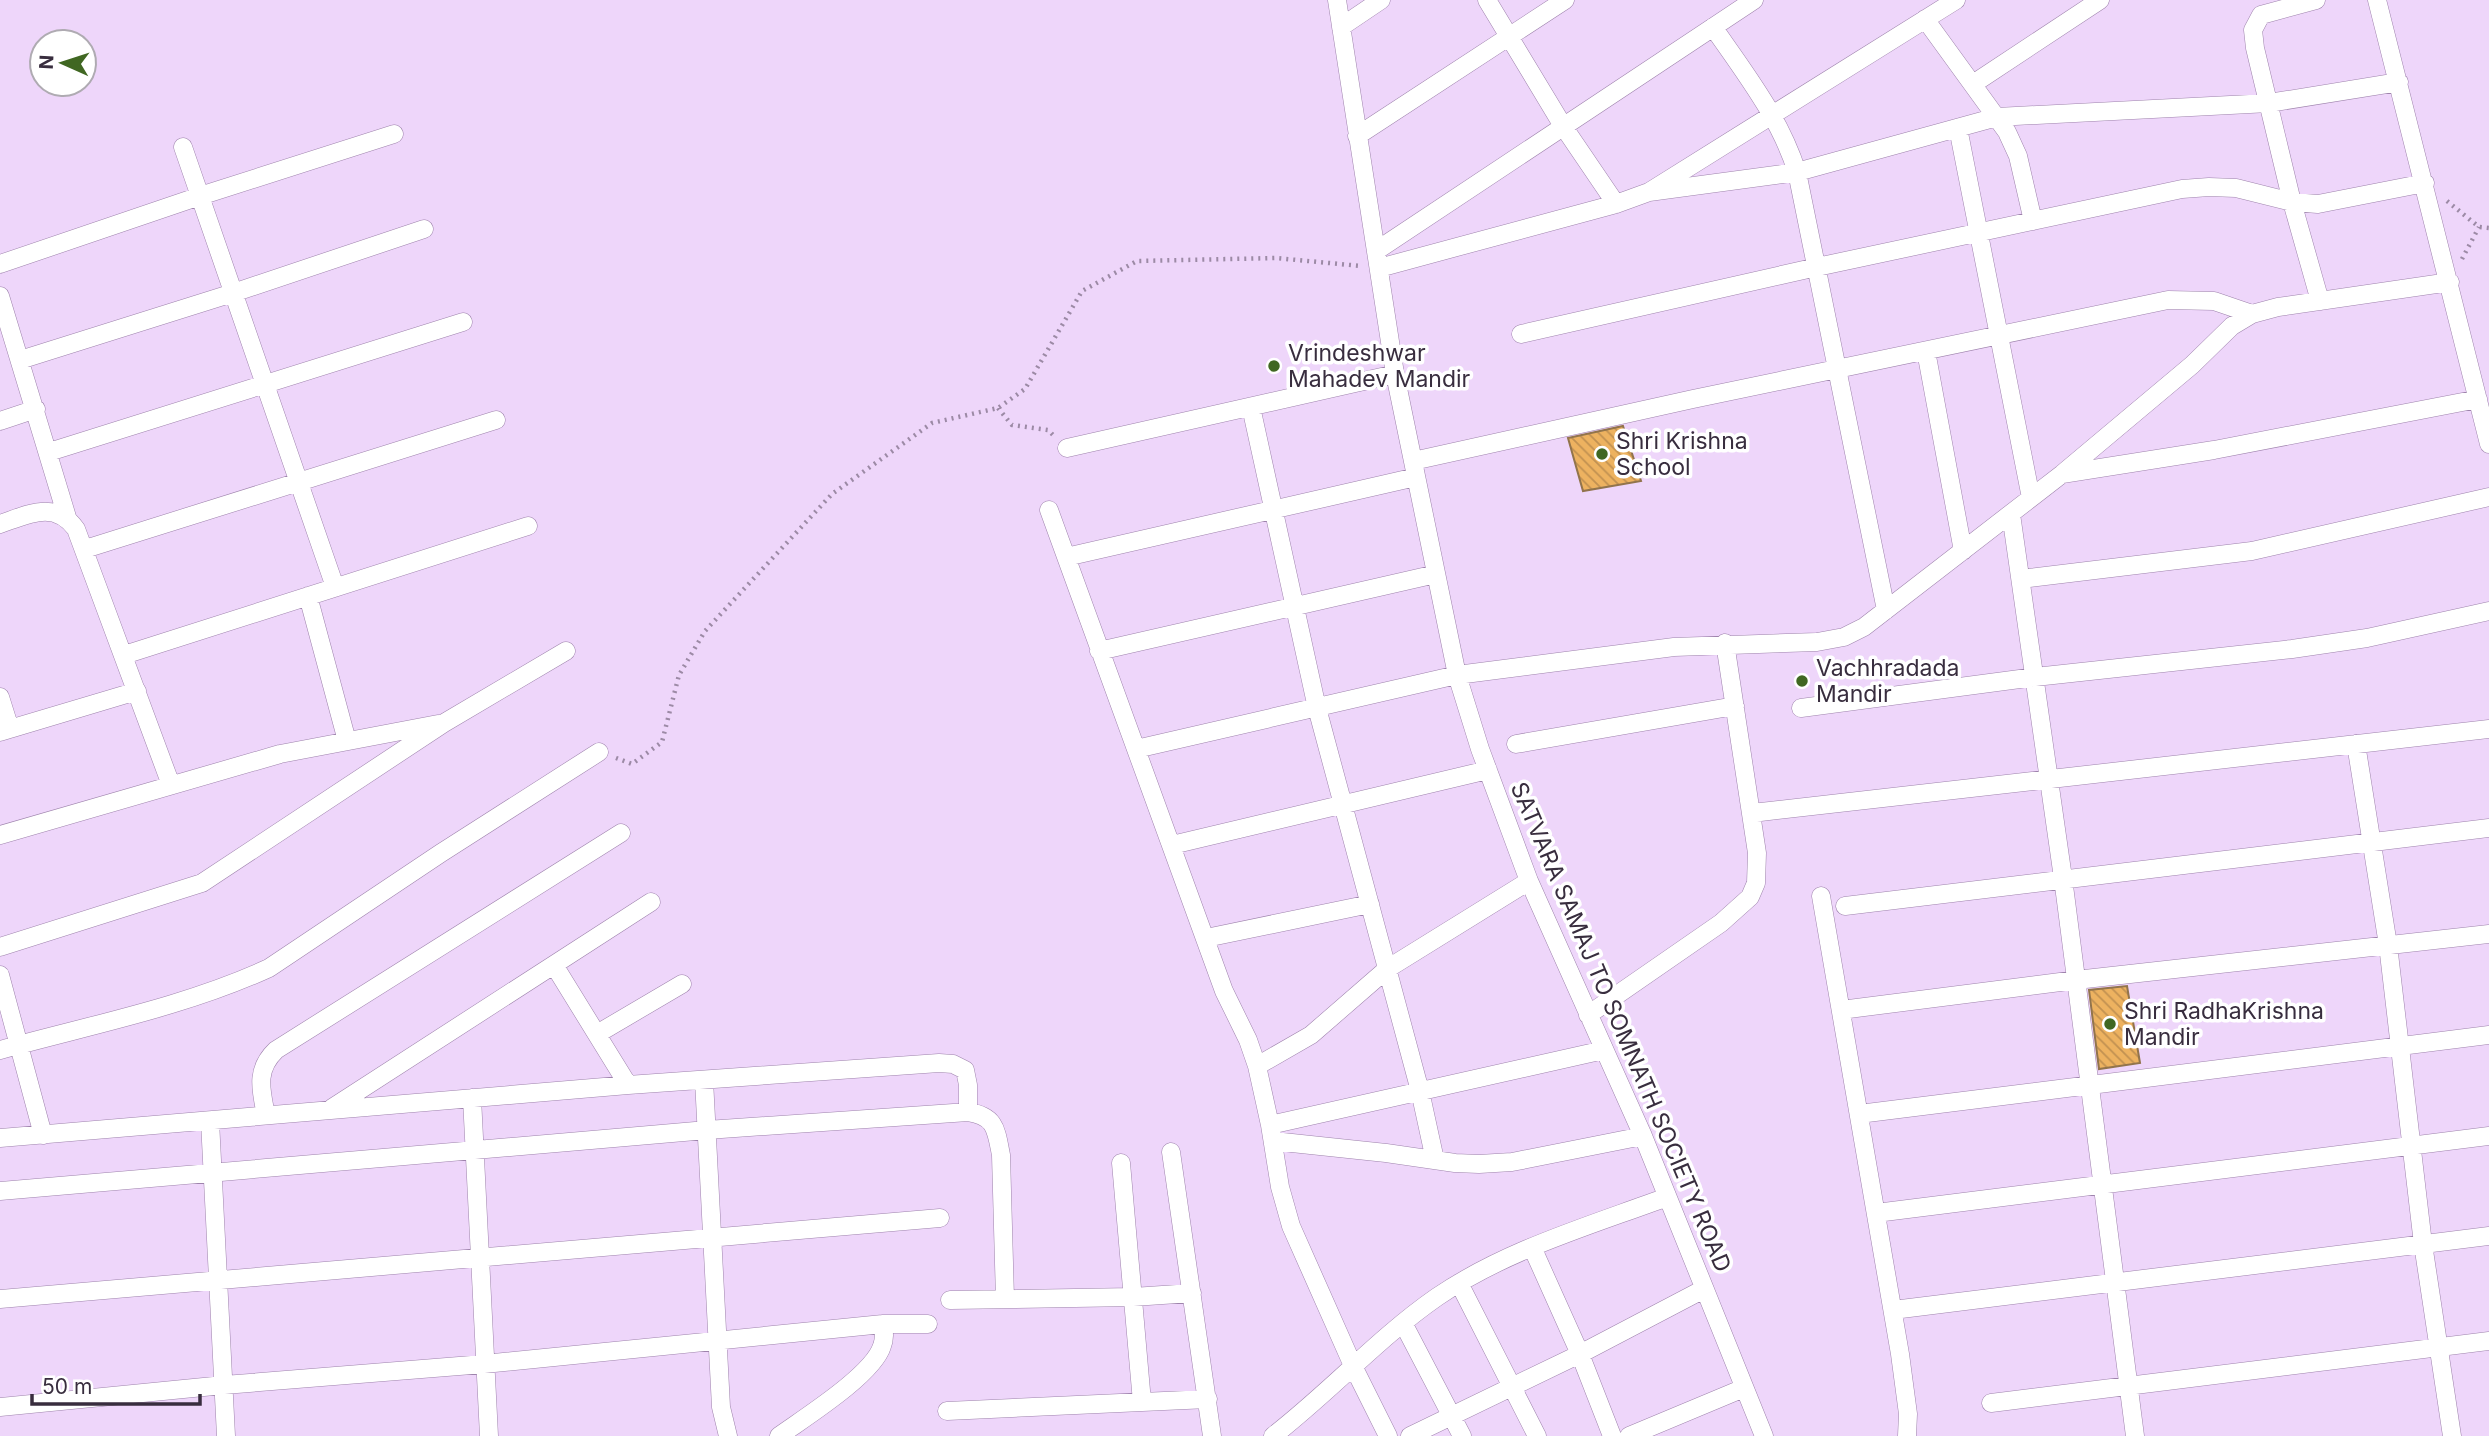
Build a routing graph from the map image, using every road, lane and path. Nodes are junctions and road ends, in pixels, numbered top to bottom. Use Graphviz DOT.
graph roads {
  1 [pos="1337,0"];
  2 [pos="1381,0"];
  3 [pos="1487,0"];
  4 [pos="1565,0"];
  5 [pos="1754,0"];
  6 [pos="1956,0"];
  7 [pos="2100,0"];
  8 [pos="2316,0"];
  9 [pos="2377,0"];
  10 [pos="1925,19"];
  11 [pos="1341,27"];
  12 [pos="1713,27"];
  13 [pos="1510,36"];
  14 [pos="2399,82"];
  15 [pos="1973,84"];
  16 [pos="2269,103"];
  17 [pos="1772,114"];
  18 [pos="1997,117"];
  19 [pos="1563,126"];
  20 [pos="1958,128"];
  21 [pos="394,134"];
  22 [pos="1357,136"];
  23 [pos="183,147"];
  24 [pos="1797,172"];
  25 [pos="2425,183"];
  26 [pos="1649,192"];
  27 [pos="200,196"];
  28 [pos="2292,202"];
  29 [pos="1616,204"];
  30 [pos="2033,221"];
  31 [pos="2479,227"];
  32 [pos="2489,228"];
  33 [pos="424,229"];
  34 [pos="1978,232"];
  35 [pos="1377,259"];
  36 [pos="0,264"];
  37 [pos="1816,267"];
  38 [pos="2450,282"];
  39 [pos="233,293"];
  40 [pos="2320,301"];
  41 [pos="1,304"];
  42 [pos="2252,314"];
  43 [pos="463,322"];
  44 [pos="1521,334"];
  45 [pos="1999,336"];
  46 [pos="1926,351"];
  47 [pos="20,360"];
  48 [pos="1838,369"];
  49 [pos="1395,374"];
  50 [pos="264,384"];
  51 [pos="2478,399"];
  52 [pos="1251,407"];
  53 [pos="998,408"];
  54 [pos="36,409"];
  55 [pos="496,420"];
  56 [pos="0,421"];
  57 [pos="2489,443"];
  58 [pos="1067,448"];
  59 [pos="49,453"];
  60 [pos="1414,469"];
  61 [pos="2062,474"];
  62 [pos="299,482"];
  63 [pos="2489,497"];
  64 [pos="2031,498"];
  65 [pos="1274,509"];
  66 [pos="1049,510"];
  67 [pos="2011,514"];
  68 [pos="68,517"];
  69 [pos="0,524"];
  70 [pos="528,526"];
  71 [pos="85,549"];
  72 [pos="1963,551"];
  73 [pos="1066,557"];
  74 [pos="1436,574"];
  75 [pos="2021,579"];
  76 [pos="335,587"];
  77 [pos="308,596"];
  78 [pos="1294,606"];
  79 [pos="1886,610"];
  80 [pos="2489,611"];
  81 [pos="1725,643"];
  82 [pos="566,651"];
  83 [pos="1099,651"];
  84 [pos="124,655"];
  85 [pos="1457,675"];
  86 [pos="2035,677"];
  87 [pos="137,691"];
  88 [pos="0,697"];
  89 [pos="1735,706"];
  90 [pos="1317,708"];
  91 [pos="1801,708"];
  92 [pos="444,723"];
  93 [pos="2489,729"];
  94 [pos="5,731"];
  95 [pos="347,741"];
  96 [pos="1516,744"];
  97 [pos="2356,744"];
  98 [pos="1136,749"];
  99 [pos="599,752"];
  100 [pos="1488,770"];
  101 [pos="2049,778"];
  102 [pos="171,785"];
  103 [pos="1343,803"];
  104 [pos="1752,813"];
  105 [pos="2489,828"];
  106 [pos="621,833"];
  107 [pos="0,835"];
  108 [pos="2371,842"];
  109 [pos="1172,845"];
  110 [pos="2063,878"];
  111 [pos="1529,881"];
  112 [pos="1821,896"];
  113 [pos="651,902"];
  114 [pos="1370,904"];
  115 [pos="1845,906"];
  116 [pos="2489,934"];
  117 [pos="1206,938"];
  118 [pos="2388,945"];
  119 [pos="0,947"];
  120 [pos="554,965"];
  121 [pos="1387,969"];
  122 [pos="0,975"];
  123 [pos="2076,980"];
  124 [pos="682,984"];
  125 [pos="1841,1010"];
  126 [pos="1588,1015"];
  127 [pos="597,1034"];
  128 [pos="2489,1035"];
  129 [pos="21,1044"];
  130 [pos="2399,1046"];
  131 [pos="0,1050"];
  132 [pos="1604,1050"];
  133 [pos="1257,1066"];
  134 [pos="705,1080"];
  135 [pos="2090,1084"];
  136 [pos="628,1085"];
  137 [pos="1420,1091"];
  138 [pos="472,1098"];
  139 [pos="329,1110"];
  140 [pos="968,1112"];
  141 [pos="1859,1114"];
  142 [pos="266,1115"];
  143 [pos="210,1121"];
  144 [pos="707,1130"];
  145 [pos="1272,1133"];
  146 [pos="43,1135"];
  147 [pos="1643,1136"];
  148 [pos="2489,1136"];
  149 [pos="0,1138"];
  150 [pos="2411,1146"];
  151 [pos="473,1150"];
  152 [pos="1171,1152"];
  153 [pos="1435,1160"];
  154 [pos="1121,1163"];
  155 [pos="213,1172"];
  156 [pos="2103,1185"];
  157 [pos="0,1191"];
  158 [pos="1667,1197"];
  159 [pos="1876,1213"];
  160 [pos="940,1218"];
  161 [pos="2489,1236"];
  162 [pos="713,1238"];
  163 [pos="2423,1244"];
  164 [pos="1532,1247"];
  165 [pos="480,1258"];
  166 [pos="218,1280"];
  167 [pos="2116,1282"];
  168 [pos="1459,1283"];
  169 [pos="1704,1289"];
  170 [pos="1192,1293"];
  171 [pos="1133,1297"];
  172 [pos="0,1299"];
  173 [pos="1005,1299"];
  174 [pos="950,1300"];
  175 [pos="1893,1310"];
  176 [pos="1403,1323"];
  177 [pos="883,1324"];
  178 [pos="928,1324"];
  179 [pos="717,1341"];
  180 [pos="2489,1341"];
  181 [pos="2439,1347"];
  182 [pos="1580,1354"];
  183 [pos="484,1364"];
  184 [pos="1354,1368"];
  185 [pos="223,1385"];
  186 [pos="2129,1386"];
  187 [pos="1512,1387"];
  188 [pos="1744,1388"];
  189 [pos="1208,1399"];
  190 [pos="1142,1402"];
  191 [pos="1991,1402"];
  192 [pos="0,1407"];
  193 [pos="947,1410"];
  194 [pos="1452,1416"];
  195 [pos="226,1436"];
  196 [pos="489,1436"];
  197 [pos="728,1436"];
  198 [pos="779,1436"];
  199 [pos="1212,1436"];
  200 [pos="1273,1436"];
  201 [pos="1388,1436"];
  202 [pos="1410,1436"];
  203 [pos="1462,1436"];
  204 [pos="1537,1436"];
  205 [pos="1612,1436"];
  206 [pos="1629,1436"];
  207 [pos="1764,1436"];
  208 [pos="1907,1436"];
  209 [pos="2135,1436"];
  210 [pos="2452,1436"];
  1 -- 11 [label="street, SATVARA SAMAJ TO SOMNATH SOCIETY ROAD"];
  2 -- 11 [label="street"];
  3 -- 13 [label="street"];
  4 -- 13 [label="street"];
  5 -- 12 [label="street"];
  6 -- 10 [label="street"];
  7 -- 15 [label="street"];
  8 -- 16 [label="street"];
  9 -- 14 [label="street"];
  10 -- 15 [label="street"];
  10 -- 17 [label="street"];
  11 -- 22 [label="street, SATVARA SAMAJ TO SOMNATH SOCIETY ROAD"];
  12 -- 17 [label="street"];
  12 -- 19 [label="street"];
  13 -- 19 [label="street"];
  13 -- 22 [label="street"];
  14 -- 16 [label="street"];
  14 -- 25 [label="street"];
  15 -- 18 [label="street"];
  16 -- 18 [label="street"];
  16 -- 28 [label="street"];
  17 -- 24 [label="street"];
  17 -- 26 [label="street"];
  18 -- 20 [label="street"];
  18 -- 30 [label="street"];
  19 -- 29 [label="street"];
  19 -- 35 [label="street"];
  20 -- 24 [label="street"];
  20 -- 34 [label="street"];
  21 -- 27 [label="street"];
  22 -- 35 [label="street, SATVARA SAMAJ TO SOMNATH SOCIETY ROAD"];
  23 -- 27 [label="street"];
  24 -- 26 [label="street"];
  24 -- 37 [label="street"];
  25 -- 28 [label="street"];
  25 -- 31 [label="path"];
  25 -- 38 [label="street"];
  26 -- 29 [label="street"];
  27 -- 36 [label="street"];
  27 -- 39 [label="street"];
  28 -- 30 [label="street"];
  28 -- 40 [label="street"];
  29 -- 35 [label="street"];
  30 -- 34 [label="street"];
  31 -- 32 [label="path"];
  31 -- 38 [label="path"];
  33 -- 39 [label="street"];
  34 -- 37 [label="street"];
  34 -- 45 [label="street"];
  35 -- 49 [label="street, SATVARA SAMAJ TO SOMNATH SOCIETY ROAD"];
  35 -- 53 [label="path"];
  37 -- 44 [label="street"];
  37 -- 48 [label="street"];
  38 -- 40 [label="street"];
  38 -- 51 [label="street"];
  39 -- 47 [label="street"];
  39 -- 50 [label="street"];
  40 -- 42 [label="street"];
  41 -- 47 [label="street"];
  42 -- 45 [label="street"];
  42 -- 61 [label="street"];
  43 -- 50 [label="street"];
  45 -- 46 [label="street"];
  45 -- 64 [label="street"];
  46 -- 48 [label="street"];
  46 -- 72 [label="street"];
  47 -- 54 [label="street"];
  48 -- 60 [label="street"];
  48 -- 79 [label="street"];
  49 -- 52 [label="street"];
  49 -- 60 [label="street, SATVARA SAMAJ TO SOMNATH SOCIETY ROAD"];
  50 -- 59 [label="street"];
  50 -- 62 [label="street"];
  51 -- 57 [label="street"];
  51 -- 61 [label="street"];
  52 -- 58 [label="street"];
  52 -- 65 [label="street"];
  53 -- 58 [label="path"];
  53 -- 99 [label="path"];
  54 -- 56 [label="street"];
  54 -- 59 [label="street"];
  55 -- 62 [label="street"];
  59 -- 68 [label="street"];
  60 -- 65 [label="street"];
  60 -- 74 [label="street, SATVARA SAMAJ TO SOMNATH SOCIETY ROAD"];
  61 -- 64 [label="street"];
  62 -- 71 [label="street"];
  62 -- 76 [label="street"];
  63 -- 75 [label="street"];
  64 -- 67 [label="street"];
  65 -- 73 [label="street"];
  65 -- 78 [label="street"];
  66 -- 73 [label="street"];
  67 -- 72 [label="street"];
  67 -- 75 [label="street"];
  68 -- 69 [label="street"];
  68 -- 71 [label="street"];
  70 -- 76 [label="street"];
  71 -- 84 [label="street"];
  72 -- 79 [label="street"];
  73 -- 83 [label="street"];
  74 -- 78 [label="street"];
  74 -- 85 [label="street, SATVARA SAMAJ TO SOMNATH SOCIETY ROAD"];
  75 -- 86 [label="street"];
  76 -- 77 [label="street"];
  77 -- 84 [label="street"];
  77 -- 95 [label="street"];
  78 -- 83 [label="street"];
  78 -- 90 [label="street"];
  79 -- 81 [label="street"];
  80 -- 86 [label="street"];
  81 -- 85 [label="street"];
  81 -- 89 [label="street"];
  82 -- 92 [label="street"];
  83 -- 98 [label="street"];
  84 -- 87 [label="street"];
  85 -- 90 [label="street"];
  85 -- 100 [label="street, SATVARA SAMAJ TO SOMNATH SOCIETY ROAD"];
  86 -- 91 [label="street"];
  86 -- 101 [label="street"];
  87 -- 94 [label="street"];
  87 -- 102 [label="street"];
  88 -- 94 [label="street"];
  89 -- 96 [label="street"];
  89 -- 104 [label="street"];
  90 -- 98 [label="street"];
  90 -- 103 [label="street"];
  92 -- 95 [label="street"];
  92 -- 119 [label="street"];
  93 -- 97 [label="street"];
  95 -- 102 [label="street"];
  97 -- 101 [label="street"];
  97 -- 108 [label="street"];
  98 -- 109 [label="street"];
  99 -- 129 [label="street"];
  100 -- 103 [label="street"];
  100 -- 111 [label="street, SATVARA SAMAJ TO SOMNATH SOCIETY ROAD"];
  101 -- 104 [label="street"];
  101 -- 110 [label="street"];
  102 -- 107 [label="street"];
  103 -- 109 [label="street"];
  103 -- 114 [label="street"];
  104 -- 126 [label="street"];
  105 -- 108 [label="street"];
  106 -- 142 [label="street"];
  108 -- 110 [label="street"];
  108 -- 118 [label="street"];
  109 -- 117 [label="street"];
  110 -- 115 [label="street"];
  110 -- 123 [label="street"];
  111 -- 121 [label="street"];
  111 -- 126 [label="street, SATVARA SAMAJ TO SOMNATH SOCIETY ROAD"];
  112 -- 125 [label="street"];
  113 -- 120 [label="street"];
  114 -- 117 [label="street"];
  114 -- 121 [label="street"];
  116 -- 118 [label="street"];
  117 -- 133 [label="street"];
  118 -- 123 [label="street"];
  118 -- 130 [label="street"];
  120 -- 127 [label="street"];
  120 -- 139 [label="street"];
  121 -- 133 [label="street"];
  121 -- 137 [label="street"];
  122 -- 129 [label="street"];
  123 -- 125 [label="street"];
  123 -- 135 [label="street"];
  124 -- 127 [label="street"];
  125 -- 141 [label="street"];
  126 -- 132 [label="street, SATVARA SAMAJ TO SOMNATH SOCIETY ROAD"];
  127 -- 136 [label="street"];
  128 -- 130 [label="street"];
  129 -- 131 [label="street"];
  129 -- 146 [label="street"];
  130 -- 135 [label="street"];
  130 -- 150 [label="street"];
  132 -- 137 [label="street"];
  132 -- 147 [label="street, SATVARA SAMAJ TO SOMNATH SOCIETY ROAD"];
  133 -- 145 [label="street"];
  134 -- 136 [label="street"];
  134 -- 140 [label="street"];
  134 -- 144 [label="street"];
  135 -- 141 [label="street"];
  135 -- 156 [label="street"];
  136 -- 138 [label="street"];
  137 -- 145 [label="street"];
  137 -- 153 [label="street"];
  138 -- 139 [label="street"];
  138 -- 151 [label="street"];
  139 -- 142 [label="street"];
  140 -- 144 [label="street"];
  140 -- 173 [label="street"];
  141 -- 159 [label="street"];
  142 -- 143 [label="street"];
  143 -- 146 [label="street"];
  143 -- 155 [label="street"];
  144 -- 151 [label="street"];
  144 -- 162 [label="street"];
  145 -- 153 [label="street"];
  145 -- 184 [label="street"];
  146 -- 149 [label="street"];
  147 -- 153 [label="street"];
  147 -- 158 [label="street, SATVARA SAMAJ TO SOMNATH SOCIETY ROAD"];
  148 -- 150 [label="street"];
  150 -- 156 [label="street"];
  150 -- 163 [label="street"];
  151 -- 155 [label="street"];
  151 -- 165 [label="street"];
  152 -- 170 [label="street"];
  154 -- 171 [label="street"];
  155 -- 157 [label="street"];
  155 -- 166 [label="street"];
  156 -- 159 [label="street"];
  156 -- 167 [label="street"];
  158 -- 164 [label="street"];
  158 -- 169 [label="street, SATVARA SAMAJ TO SOMNATH SOCIETY ROAD"];
  159 -- 175 [label="street"];
  160 -- 162 [label="street"];
  161 -- 163 [label="street"];
  162 -- 165 [label="street"];
  162 -- 179 [label="street"];
  163 -- 167 [label="street"];
  163 -- 181 [label="street"];
  164 -- 168 [label="street"];
  164 -- 182 [label="street"];
  165 -- 166 [label="street"];
  165 -- 183 [label="street"];
  166 -- 172 [label="street"];
  166 -- 185 [label="street"];
  167 -- 175 [label="street"];
  167 -- 186 [label="street"];
  168 -- 176 [label="street"];
  168 -- 187 [label="street"];
  169 -- 182 [label="street"];
  169 -- 188 [label="street, SATVARA SAMAJ TO SOMNATH SOCIETY ROAD"];
  170 -- 171 [label="street"];
  170 -- 189 [label="street"];
  171 -- 173 [label="street"];
  171 -- 190 [label="street"];
  173 -- 174 [label="street"];
  175 -- 208 [label="street"];
  176 -- 184 [label="street"];
  176 -- 194 [label="street"];
  177 -- 178 [label="street"];
  177 -- 179 [label="street"];
  177 -- 198 [label="street"];
  179 -- 183 [label="street"];
  179 -- 197 [label="street"];
  180 -- 181 [label="street"];
  181 -- 186 [label="street"];
  181 -- 210 [label="street"];
  182 -- 187 [label="street"];
  182 -- 205 [label="street"];
  183 -- 185 [label="street"];
  183 -- 196 [label="street"];
  184 -- 200 [label="street"];
  184 -- 201 [label="street"];
  185 -- 192 [label="street"];
  185 -- 195 [label="street"];
  186 -- 191 [label="street"];
  186 -- 209 [label="street"];
  187 -- 194 [label="street"];
  187 -- 204 [label="street"];
  188 -- 206 [label="street"];
  188 -- 207 [label="street, SATVARA SAMAJ TO SOMNATH SOCIETY ROAD"];
  189 -- 190 [label="street"];
  189 -- 199 [label="street"];
  190 -- 193 [label="street"];
  194 -- 202 [label="street"];
  194 -- 203 [label="street"];
}
